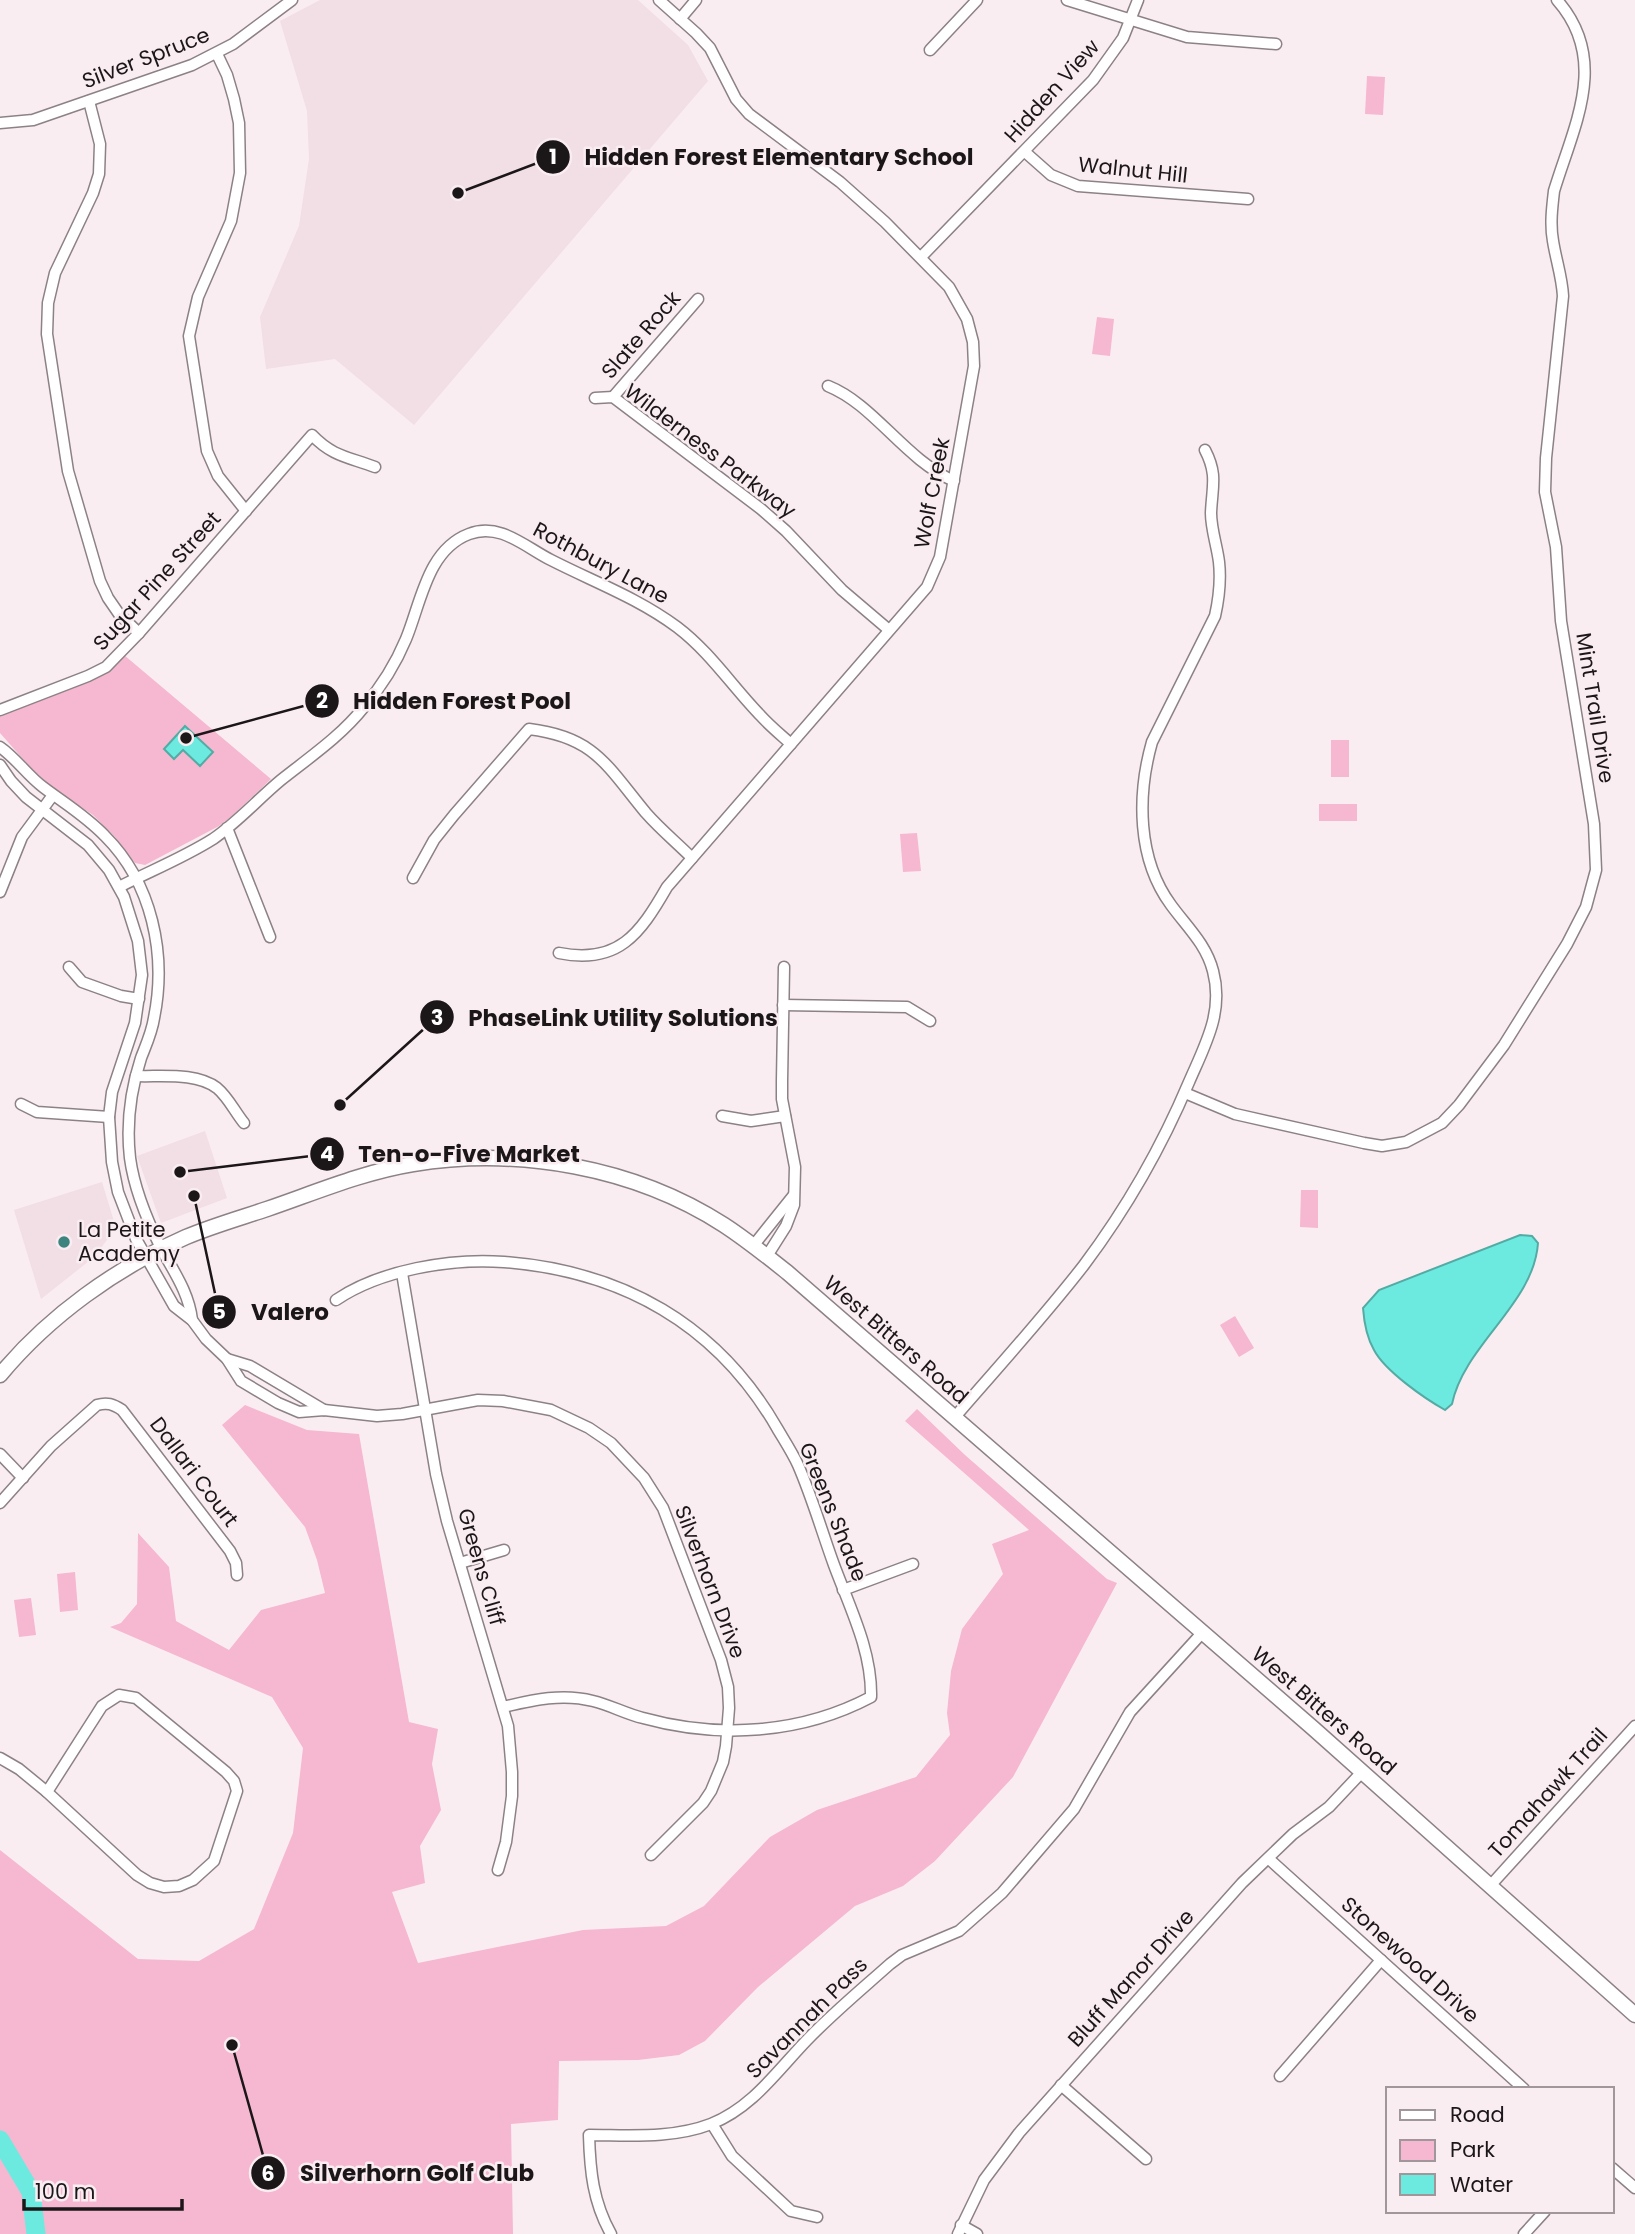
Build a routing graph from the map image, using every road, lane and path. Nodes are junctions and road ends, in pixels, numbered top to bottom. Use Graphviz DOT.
graph roads {
  1 [pos="292,0"];
  2 [pos="659,0"];
  3 [pos="696,0"];
  4 [pos="977,0"];
  5 [pos="1067,0"];
  6 [pos="1139,0"];
  7 [pos="1557,0"];
  8 [pos="680,19"];
  9 [pos="1131,20"];
  10 [pos="1276,44"];
  11 [pos="930,50"];
  12 [pos="217,54"];
  13 [pos="89,101"];
  14 [pos="0,124"];
  15 [pos="1025,152"];
  16 [pos="1248,199"];
  17 [pos="921,257"];
  18 [pos="698,299"];
  19 [pos="828,386"];
  20 [pos="614,397"];
  21 [pos="595,398"];
  22 [pos="1205,450"];
  23 [pos="375,467"];
  24 [pos="954,481"];
  25 [pos="246,511"];
  26 [pos="889,630"];
  27 [pos="139,634"];
  28 [pos="0,710"];
  29 [pos="791,744"];
  30 [pos="0,747"];
  31 [pos="0,765"];
  32 [pos="52,794"];
  33 [pos="42,809"];
  34 [pos="227,828"];
  35 [pos="692,858"];
  36 [pos="413,877"];
  37 [pos="136,878"];
  38 [pos="119,887"];
  39 [pos="0,892"];
  40 [pos="270,937"];
  41 [pos="559,953"];
  42 [pos="69,967"];
  43 [pos="783,967"];
  44 [pos="139,999"];
  45 [pos="783,1005"];
  46 [pos="930,1021"];
  47 [pos="135,1023"];
  48 [pos="152,1029"];
  49 [pos="136,1076"];
  50 [pos="1185,1093"];
  51 [pos="21,1104"];
  52 [pos="722,1116"];
  53 [pos="785,1116"];
  54 [pos="109,1117"];
  55 [pos="244,1123"];
  56 [pos="785,1215"];
  57 [pos="753,1246"];
  58 [pos="162,1249"];
  59 [pos="767,1256"];
  60 [pos="146,1257"];
  61 [pos="401,1273"];
  62 [pos="336,1300"];
  63 [pos="191,1320"];
  64 [pos="227,1359"];
  65 [pos="0,1375"];
  66 [pos="279,1382"];
  67 [pos="270,1398"];
  68 [pos="324,1410"];
  69 [pos="425,1410"];
  70 [pos="954,1418"];
  71 [pos="0,1454"];
  72 [pos="23,1478"];
  73 [pos="0,1484"];
  74 [pos="9,1493"];
  75 [pos="0,1503"];
  76 [pos="504,1550"];
  77 [pos="460,1563"];
  78 [pos="913,1564"];
  79 [pos="237,1575"];
  80 [pos="843,1590"];
  81 [pos="1202,1633"];
  82 [pos="503,1707"];
  83 [pos="1635,1726"];
  84 [pos="728,1731"];
  85 [pos="0,1758"];
  86 [pos="1362,1772"];
  87 [pos="47,1792"];
  88 [pos="651,1855"];
  89 [pos="1269,1858"];
  90 [pos="498,1870"];
  91 [pos="1490,1886"];
  92 [pos="1381,1960"];
  93 [pos="1635,2015"];
  94 [pos="1280,2076"];
  95 [pos="1061,2085"];
  96 [pos="1522,2087"];
  97 [pos="712,2124"];
  98 [pos="1146,2159"];
  99 [pos="1614,2170"];
  100 [pos="1635,2188"];
  101 [pos="1543,2213"];
  102 [pos="817,2217"];
  103 [pos="960,2230"];
  104 [pos="611,2234"];
  105 [pos="977,2234"];
  106 [pos="1524,2234"];
  1 -- 12 [label="street, Silver Spruce"];
  2 -- 8 [label="street, Wolf Creek"];
  3 -- 8 [label="street"];
  4 -- 11 [label="street"];
  5 -- 9 [label="street"];
  6 -- 9 [label="street, Hidden View"];
  7 -- 50 [label="street, Mint Trail Drive"];
  8 -- 17 [label="street, Wolf Creek"];
  9 -- 10 [label="street"];
  9 -- 15 [label="street, Hidden View"];
  12 -- 13 [label="street, Silver Spruce"];
  12 -- 25 [label="street"];
  13 -- 14 [label="street, Silver Spruce"];
  13 -- 27 [label="street"];
  15 -- 16 [label="street, Walnut Hill"];
  15 -- 17 [label="street, Hidden View"];
  17 -- 24 [label="street, Wolf Creek"];
  18 -- 20 [label="street, Slate Rock"];
  19 -- 24 [label="street"];
  20 -- 21 [label="street, Wilderness Parkway"];
  20 -- 26 [label="street, Wilderness Parkway"];
  22 -- 50 [label="street"];
  23 -- 25 [label="street, Sugar Pine Street"];
  24 -- 26 [label="street, Wolf Creek"];
  25 -- 27 [label="street, Sugar Pine Street"];
  26 -- 29 [label="street, Wolf Creek"];
  27 -- 28 [label="street, Sugar Pine Street"];
  29 -- 34 [label="street, Rothbury Lane"];
  29 -- 35 [label="street, Wolf Creek"];
  30 -- 32 [label="street, Silverhorn Drive"];
  31 -- 33 [label="street, Silverhorn Drive"];
  32 -- 33 [label="street"];
  32 -- 37 [label="street, Silverhorn Drive"];
  33 -- 38 [label="street, Silverhorn Drive"];
  33 -- 39 [label="street"];
  34 -- 37 [label="street"];
  34 -- 40 [label="street"];
  35 -- 36 [label="street"];
  35 -- 41 [label="street, Wolf Creek"];
  37 -- 38 [label="street"];
  37 -- 48 [label="street, Silverhorn Drive"];
  38 -- 44 [label="street, Silverhorn Drive"];
  42 -- 44 [label="street"];
  43 -- 45 [label="street"];
  44 -- 47 [label="street, Silverhorn Drive"];
  45 -- 46 [label="street"];
  45 -- 53 [label="street"];
  47 -- 48 [label="street"];
  47 -- 54 [label="street, Silverhorn Drive"];
  48 -- 49 [label="street, Silverhorn Drive"];
  49 -- 55 [label="street"];
  49 -- 58 [label="street, Silverhorn Drive"];
  50 -- 70 [label="street"];
  51 -- 54 [label="street"];
  52 -- 53 [label="street"];
  53 -- 56 [label="street"];
  54 -- 60 [label="street, Silverhorn Drive"];
  56 -- 57 [label="street"];
  56 -- 59 [label="street"];
  57 -- 58 [label="main road, West Bitters Road"];
  57 -- 59 [label="main road, West Bitters Road"];
  58 -- 60 [label="main road, West Bitters Road"];
  58 -- 63 [label="street, Silverhorn Drive"];
  59 -- 70 [label="main road, West Bitters Road"];
  60 -- 63 [label="street, Silverhorn Drive"];
  60 -- 65 [label="main road, West Bitters Road"];
  61 -- 62 [label="street, Greens Shade"];
  61 -- 69 [label="street, Greens Cliff"];
  61 -- 80 [label="street, Greens Shade"];
  63 -- 64 [label="street, Silverhorn Drive"];
  64 -- 66 [label="street, Silverhorn Drive"];
  64 -- 67 [label="street, Silverhorn Drive"];
  66 -- 67 [label="street"];
  66 -- 68 [label="street, Silverhorn Drive"];
  67 -- 68 [label="street, Silverhorn Drive"];
  68 -- 69 [label="street, Silverhorn Drive"];
  69 -- 77 [label="street, Greens Cliff"];
  69 -- 84 [label="street, Silverhorn Drive"];
  70 -- 81 [label="main road, West Bitters Road"];
  71 -- 72 [label="street"];
  72 -- 74 [label="street"];
  72 -- 79 [label="street, Dallari Court"];
  73 -- 74 [label="street"];
  74 -- 75 [label="street"];
  76 -- 77 [label="street"];
  77 -- 82 [label="street, Greens Cliff"];
  78 -- 80 [label="street"];
  80 -- 84 [label="street, Greens Shade"];
  81 -- 86 [label="main road, West Bitters Road"];
  81 -- 97 [label="street, Savannah Pass"];
  82 -- 84 [label="street"];
  82 -- 90 [label="street, Greens Cliff"];
  83 -- 91 [label="street, Tomahawk Trail"];
  84 -- 88 [label="street, Silverhorn Drive"];
  85 -- 87 [label="street"];
  86 -- 89 [label="street, Bluff Manor Drive"];
  86 -- 91 [label="main road, West Bitters Road"];
  87 -- 87 [label="street"];
  89 -- 92 [label="street, Stonewood Drive"];
  89 -- 95 [label="street, Bluff Manor Drive"];
  91 -- 93 [label="main road, West Bitters Road"];
  92 -- 94 [label="street"];
  92 -- 96 [label="street, Stonewood Drive"];
  95 -- 98 [label="street"];
  95 -- 103 [label="street, Bluff Manor Drive"];
  97 -- 102 [label="street"];
  97 -- 104 [label="street, Savannah Pass"];
  99 -- 100 [label="street"];
  101 -- 106 [label="street"];
  103 -- 105 [label="street"];
}
